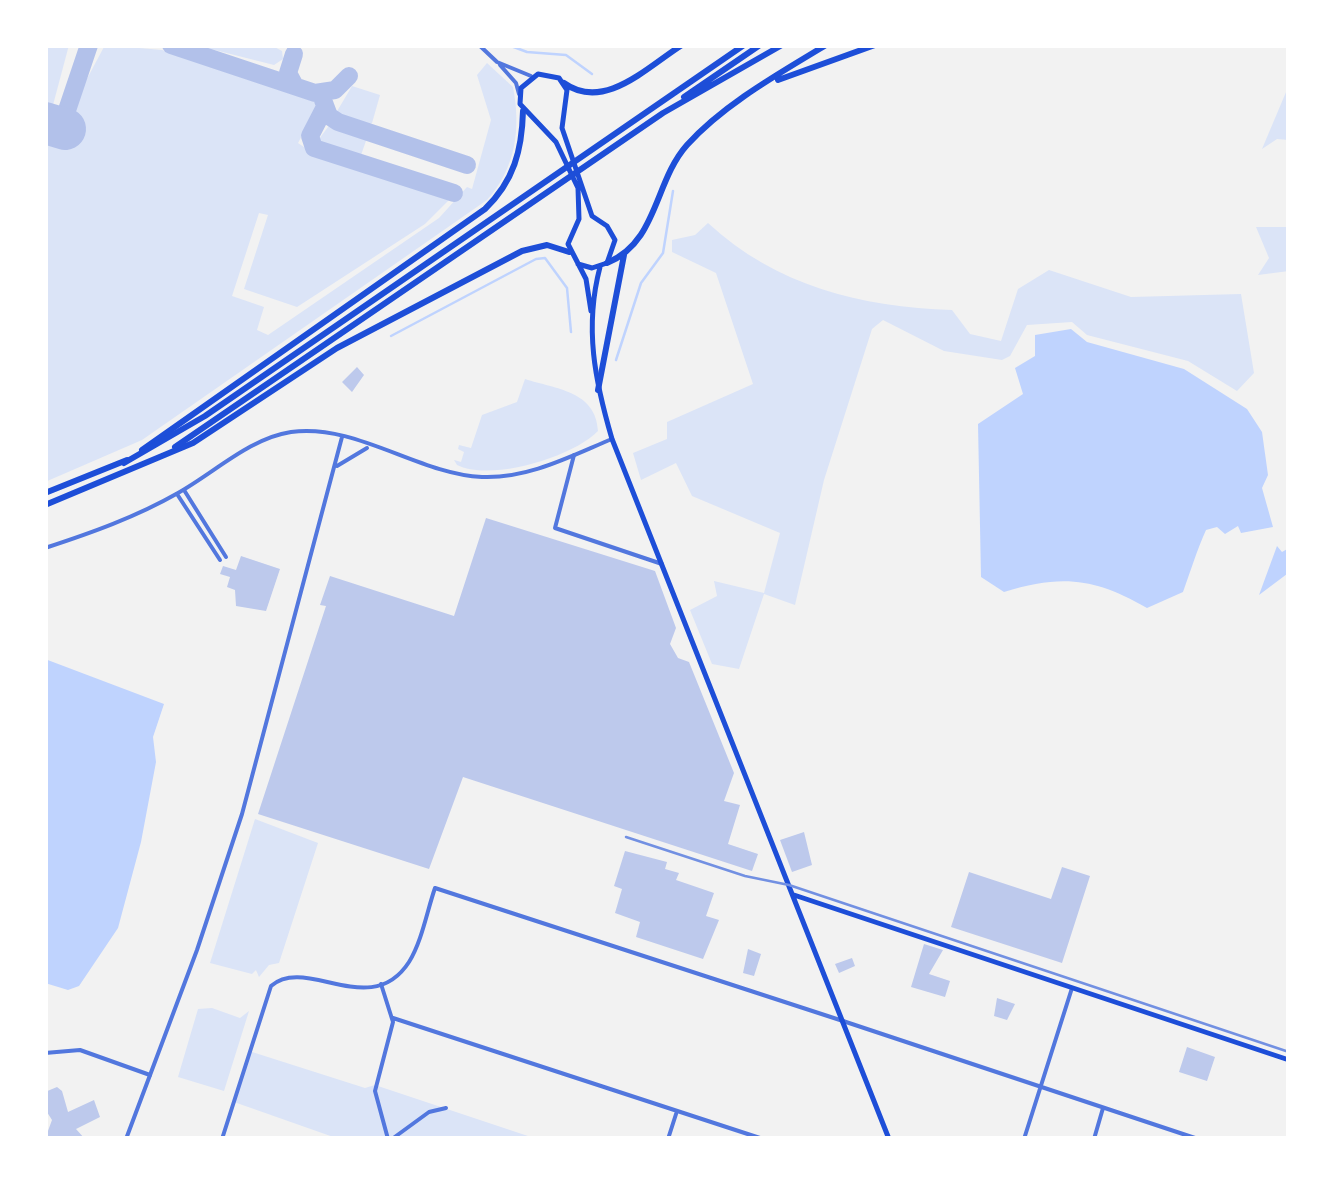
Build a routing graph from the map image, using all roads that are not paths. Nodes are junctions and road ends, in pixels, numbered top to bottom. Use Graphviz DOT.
graph roads {
  1 [pos="480,45"];
  2 [pos="682,45"];
  3 [pos="744,45"];
  4 [pos="760,45"];
  5 [pos="782,45"];
  6 [pos="826,45"];
  7 [pos="875,45"];
  8 [pos="497,62"];
  9 [pos="531,76"];
  10 [pos="564,83"];
  11 [pos="762,86"];
  12 [pos="519,96"];
  13 [pos="523,111"];
  14 [pos="663,113"];
  15 [pos="569,252"];
  16 [pos="624,254"];
  17 [pos="578,264"];
  18 [pos="603,265"];
  19 [pos="592,314"];
  20 [pos="598,390"];
  21 [pos="342,438"];
  22 [pos="612,440"];
  23 [pos="370,446"];
  24 [pos="176,447"];
  25 [pos="574,454"];
  26 [pos="124,463"];
  27 [pos="334,470"];
  28 [pos="184,490"];
  29 [pos="45,493"];
  30 [pos="177,494"];
  31 [pos="45,505"];
  32 [pos="45,548"];
  33 [pos="662,564"];
  34 [pos="793,894"];
  35 [pos="381,984"];
  36 [pos="1072,988"];
  37 [pos="393,1018"];
  38 [pos="844,1021"];
  39 [pos="45,1053"];
  40 [pos="1289,1060"];
  41 [pos="150,1075"];
  42 [pos="1041,1086"];
  43 [pos="446,1108"];
  44 [pos="1104,1108"];
  45 [pos="677,1111"];
  46 [pos="126,1139"];
  47 [pos="222,1139"];
  48 [pos="390,1139"];
  49 [pos="668,1139"];
  50 [pos="762,1139"];
  51 [pos="890,1139"];
  52 [pos="1024,1139"];
  53 [pos="1094,1139"];
  54 [pos="1198,1139"];
  1 -- 8 [label="street"];
  2 -- 10 [label="highway"];
  3 -- 26 [label="highway"];
  4 -- 14 [label="highway"];
  5 -- 14 [label="highway"];
  6 -- 11 [label="highway"];
  7 -- 11 [label="highway"];
  8 -- 9 [label="street"];
  8 -- 12 [label="street"];
  9 -- 10 [label="main road"];
  9 -- 12 [label="main road"];
  10 -- 18 [label="main road"];
  11 -- 16 [label="highway"];
  12 -- 13 [label="main road"];
  13 -- 15 [label="main road"];
  13 -- 26 [label="highway"];
  14 -- 24 [label="highway"];
  15 -- 17 [label="main road"];
  15 -- 24 [label="highway"];
  16 -- 18 [label="highway"];
  16 -- 20 [label="highway"];
  17 -- 18 [label="main road"];
  17 -- 19 [label="main road"];
  18 -- 19 [label="main road"];
  19 -- 20 [label="main road"];
  20 -- 22 [label="main road"];
  21 -- 23 [label="street"];
  21 -- 27 [label="street"];
  21 -- 28 [label="street"];
  22 -- 25 [label="street"];
  22 -- 33 [label="main road"];
  23 -- 25 [label="street"];
  23 -- 27 [label="street"];
  24 -- 31 [label="highway"];
  25 -- 33 [label="street"];
  26 -- 29 [label="highway"];
  27 -- 41 [label="street"];
  28 -- 30 [label="street"];
  28 -- 30 [label="street"];
  30 -- 32 [label="street"];
  33 -- 34 [label="main road"];
  34 -- 36 [label="main road"];
  34 -- 38 [label="main road"];
  35 -- 37 [label="street"];
  35 -- 38 [label="street"];
  35 -- 47 [label="street"];
  36 -- 40 [label="main road"];
  36 -- 42 [label="street"];
  37 -- 45 [label="street"];
  37 -- 48 [label="street"];
  38 -- 42 [label="street"];
  38 -- 51 [label="main road"];
  39 -- 41 [label="street"];
  41 -- 46 [label="street"];
  42 -- 44 [label="street"];
  42 -- 52 [label="street"];
  43 -- 48 [label="street"];
  44 -- 53 [label="street"];
  44 -- 54 [label="street"];
  45 -- 49 [label="street"];
  45 -- 50 [label="street"];
}
